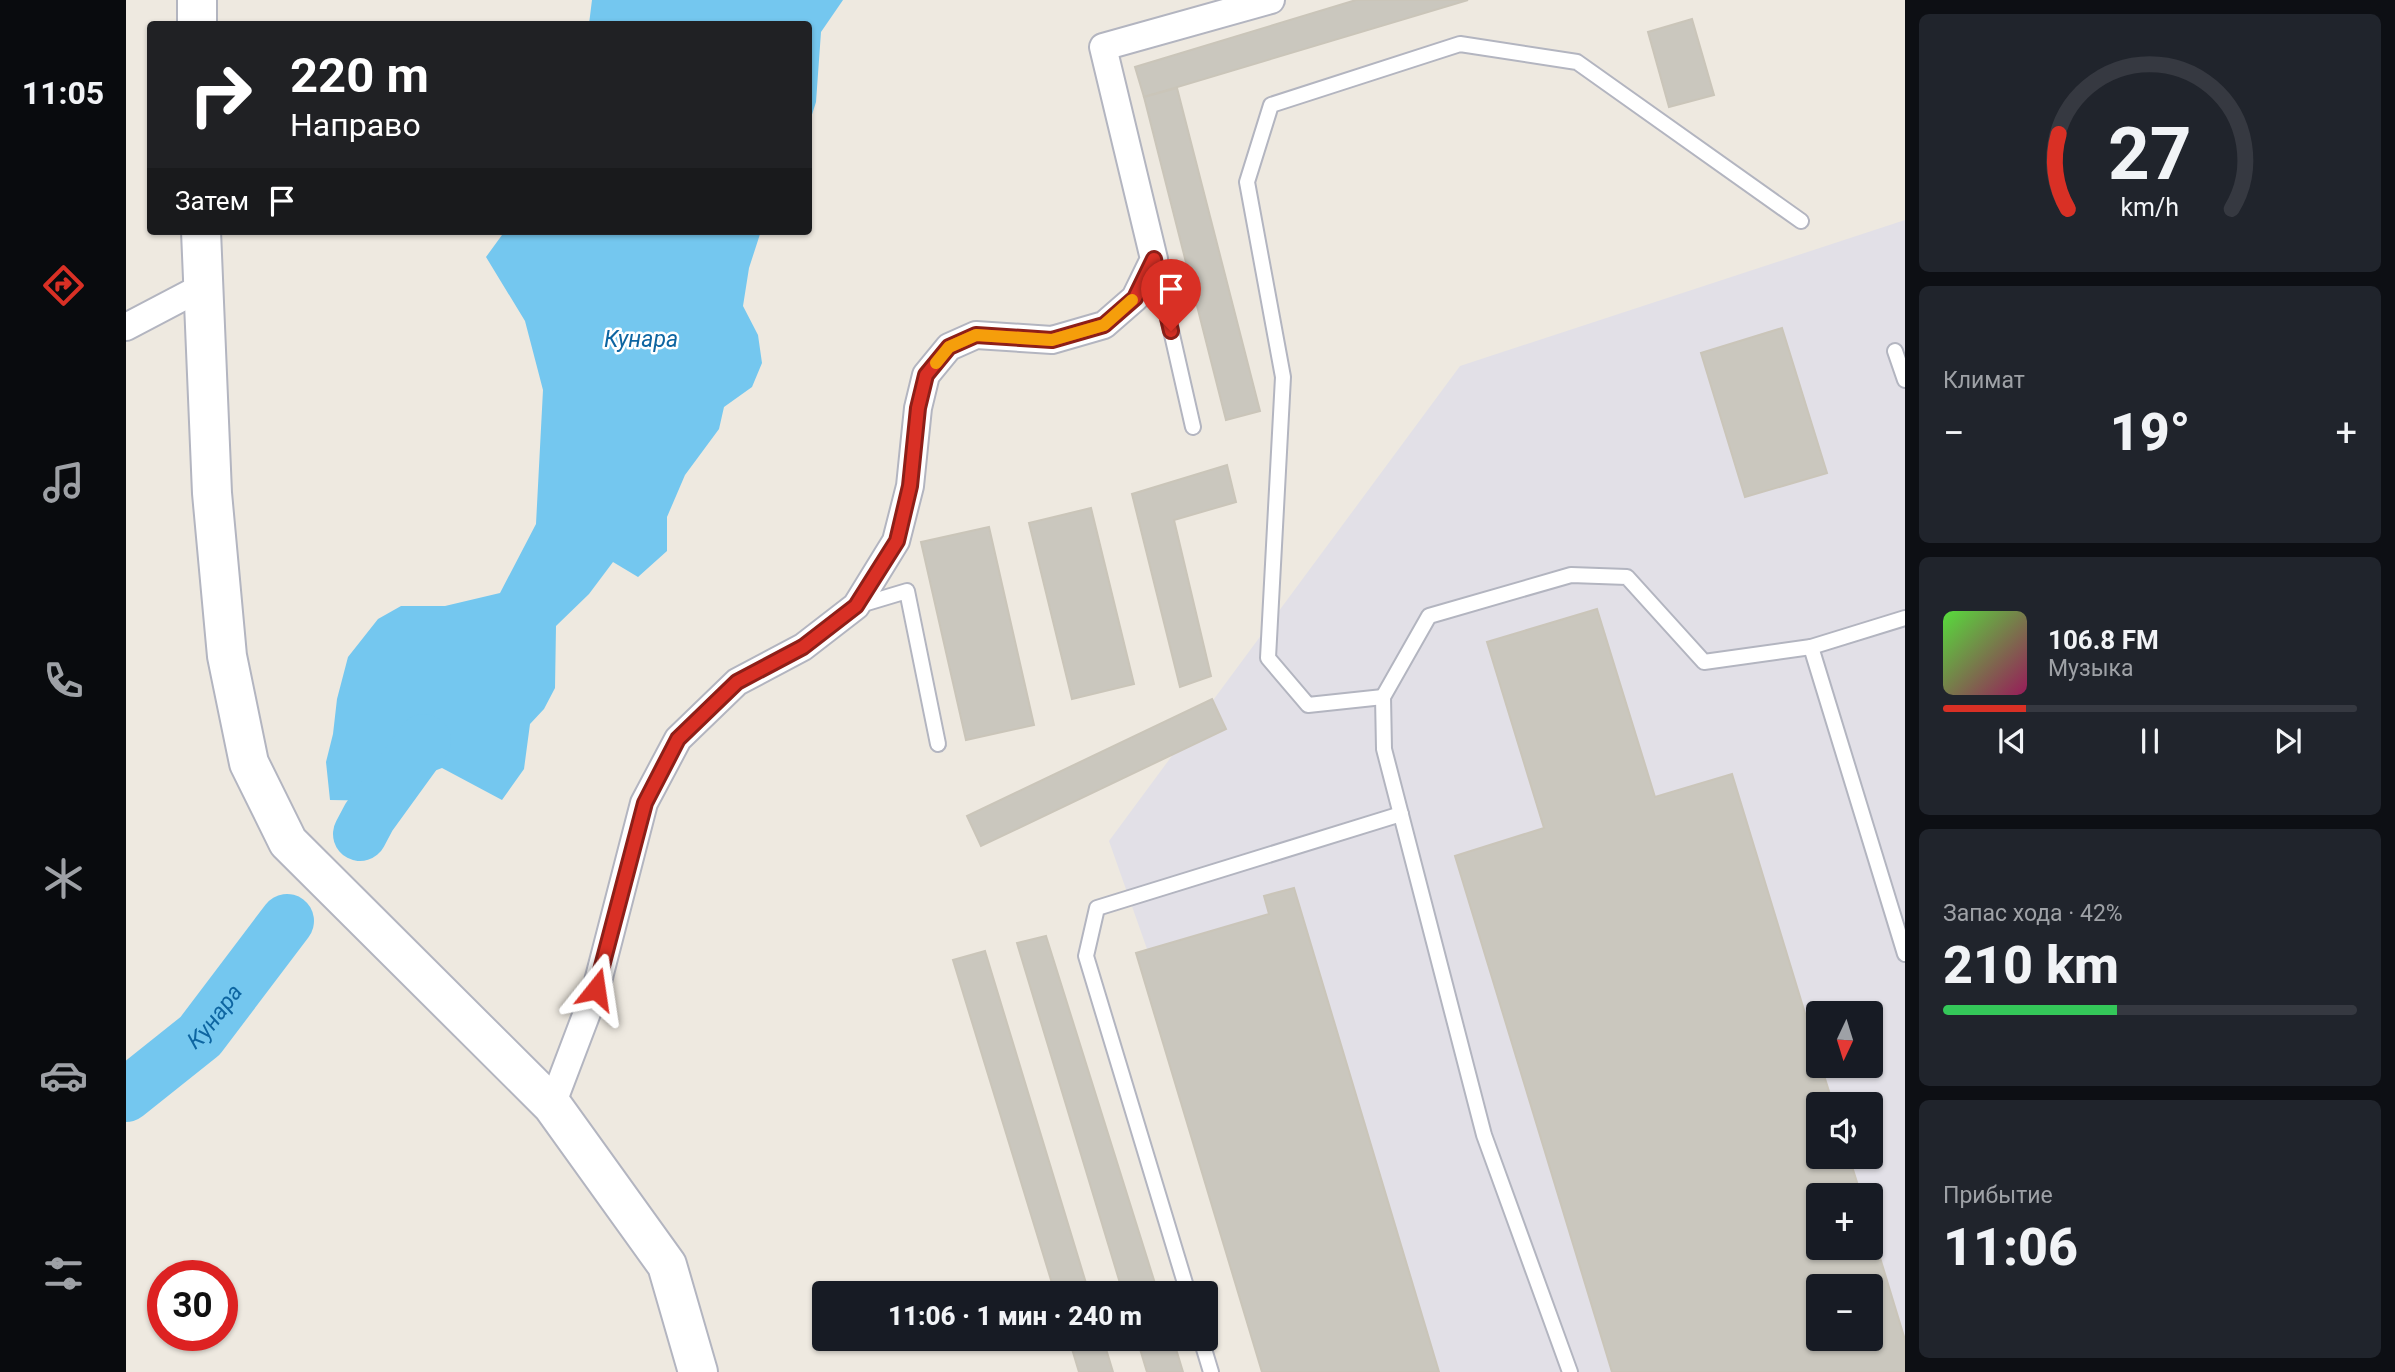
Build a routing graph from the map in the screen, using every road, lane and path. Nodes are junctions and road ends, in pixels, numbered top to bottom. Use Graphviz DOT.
graph roads {
  1 [pos="197,0"];
  2 [pos="1272,0"];
  3 [pos="197,21"];
  4 [pos="1801,221"];
  5 [pos="201,235"];
  6 [pos="1154,259"];
  7 [pos="204,286"];
  8 [pos="126,327"];
  9 [pos="1895,351"];
  10 [pos="1905,380"];
  11 [pos="1193,427"];
  12 [pos="856,606"];
  13 [pos="1905,618"];
  14 [pos="1811,647"];
  15 [pos="1383,697"];
  16 [pos="938,744"];
  17 [pos="1401,814"];
  18 [pos="1905,954"];
  19 [pos="552,1105"];
  20 [pos="1184,1281"];
  21 [pos="1205,1351"];
  22 [pos="698,1372"];
  23 [pos="1211,1372"];
  24 [pos="1570,1372"];
  1 -- 3 [label="street"];
  2 -- 6 [label="street"];
  4 -- 15 [label="lane"];
  5 -- 7 [label="street"];
  6 -- 11 [label="lane"];
  6 -- 12 [label="street"];
  7 -- 8 [label="street"];
  7 -- 19 [label="street"];
  9 -- 10 [label="lane"];
  12 -- 16 [label="lane"];
  12 -- 19 [label="street"];
  13 -- 14 [label="lane"];
  14 -- 15 [label="lane"];
  14 -- 18 [label="lane"];
  15 -- 17 [label="lane"];
  17 -- 20 [label="lane"];
  17 -- 24 [label="lane"];
  19 -- 22 [label="street"];
  21 -- 23 [label="lane"];
}
